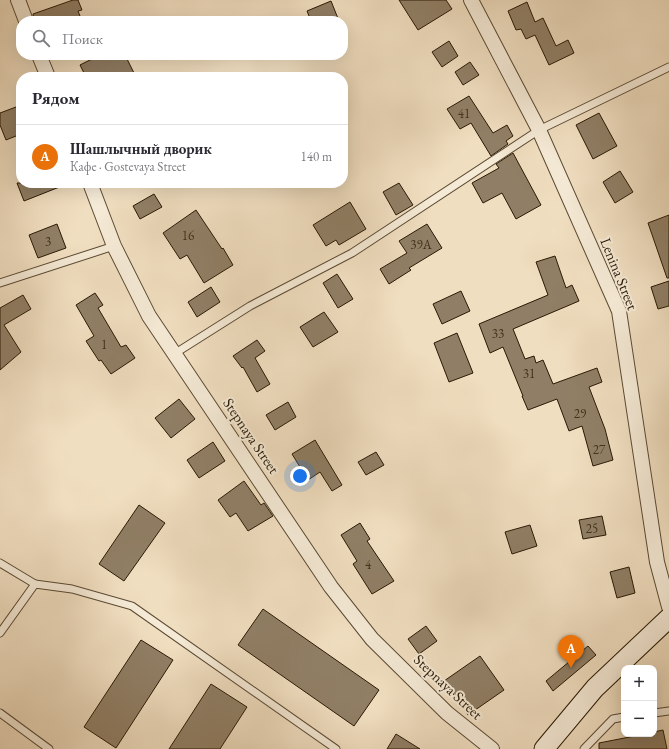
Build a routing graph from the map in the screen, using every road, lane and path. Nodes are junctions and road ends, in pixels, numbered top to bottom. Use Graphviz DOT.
graph roads {
  1 [pos="18,0"];
  2 [pos="471,0"];
  3 [pos="24,16"];
  4 [pos="41,60"];
  5 [pos="669,67"];
  6 [pos="46,72"];
  7 [pos="539,130"];
  8 [pos="92,188"];
  9 [pos="114,246"];
  10 [pos="0,283"];
  11 [pos="174,354"];
  12 [pos="0,563"];
  13 [pos="35,584"];
  14 [pos="669,606"];
  15 [pos="669,618"];
  16 [pos="0,633"];
  17 [pos="669,711"];
  18 [pos="657,713"];
  19 [pos="0,714"];
  20 [pos="621,718"];
  21 [pos="50,749"];
  22 [pos="336,749"];
  23 [pos="492,749"];
  24 [pos="544,749"];
  25 [pos="584,749"];
  1 -- 3 [label="street"];
  2 -- 7 [label="street, Lenina Street"];
  4 -- 6 [label="street"];
  5 -- 7 [label="lane"];
  7 -- 11 [label="lane"];
  7 -- 14 [label="street, Lenina Street"];
  8 -- 9 [label="street, Stepnaya Street"];
  9 -- 10 [label="lane"];
  9 -- 11 [label="street, Stepnaya Street"];
  11 -- 23 [label="street, Stepnaya Street"];
  12 -- 13 [label="lane"];
  13 -- 16 [label="lane"];
  13 -- 22 [label="lane"];
  15 -- 24 [label="main road"];
  17 -- 18 [label="lane"];
  19 -- 21 [label="lane"];
  20 -- 25 [label="lane"];
}
